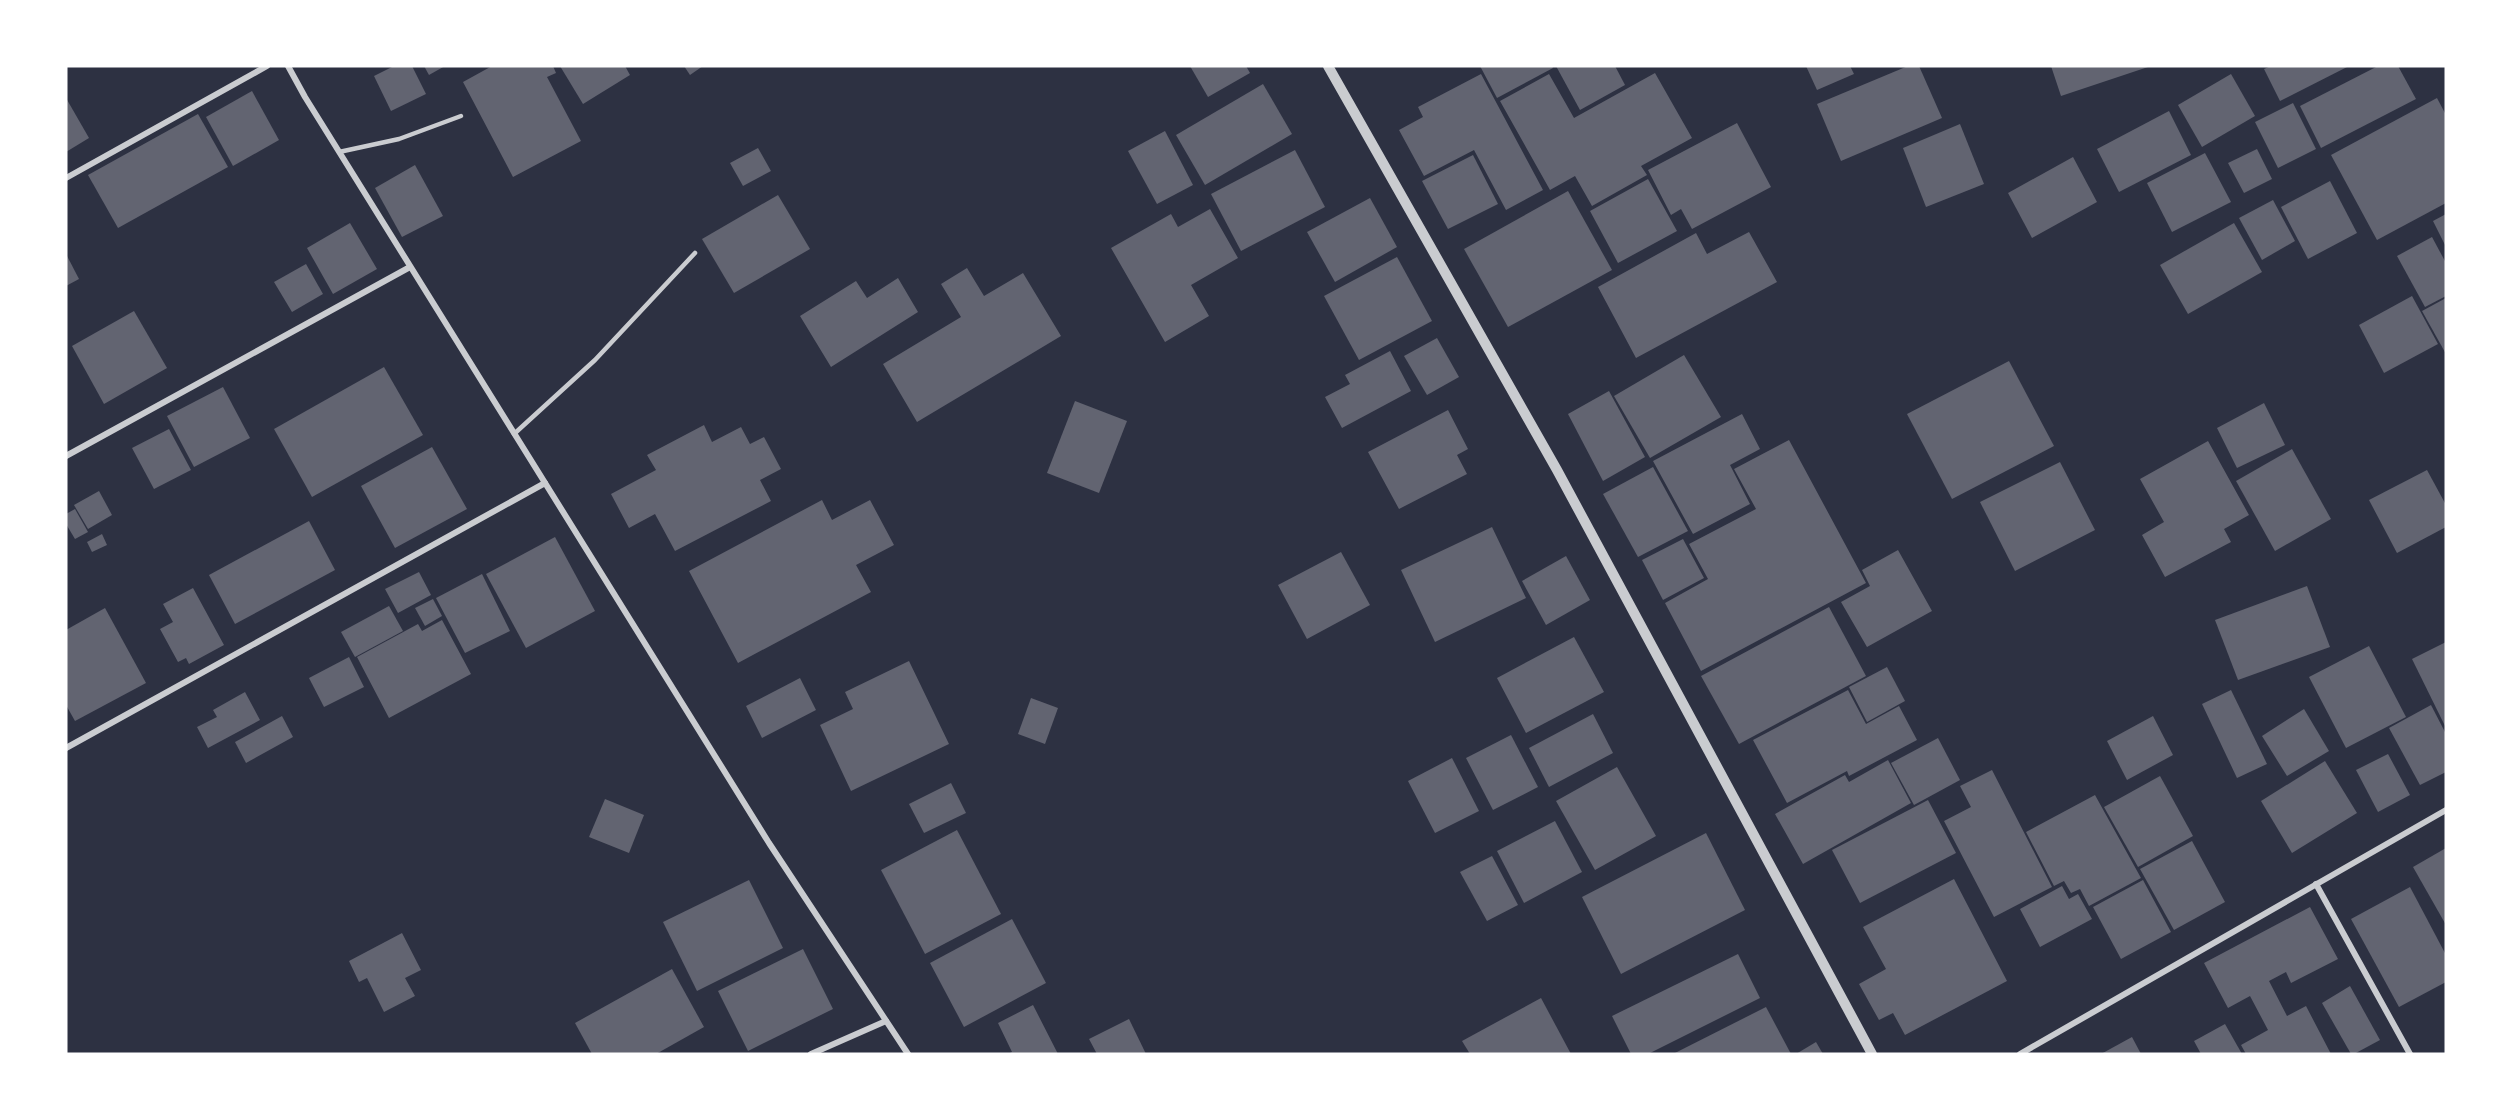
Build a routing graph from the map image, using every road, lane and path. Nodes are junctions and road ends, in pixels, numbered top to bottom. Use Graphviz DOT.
graph roads {
  1 [pos="267,66"];
  2 [pos="288,66"];
  3 [pos="1328,66"];
  4 [pos="461,116"];
  5 [pos="339,152"];
  6 [pos="66,178"];
  7 [pos="695,253"];
  8 [pos="410,267"];
  9 [pos="514,434"];
  10 [pos="66,456"];
  11 [pos="545,483"];
  12 [pos="66,748"];
  13 [pos="2446,810"];
  14 [pos="2316,884"];
  15 [pos="886,1021"];
  16 [pos="811,1054"];
  17 [pos="908,1054"];
  18 [pos="1872,1054"];
  19 [pos="2020,1054"];
  20 [pos="2410,1054"];
  1 -- 6 [label="street"];
  2 -- 5 [label="street"];
  3 -- 18 [label="street"];
  4 -- 5 [label="lane"];
  5 -- 8 [label="street"];
  7 -- 9 [label="lane"];
  8 -- 9 [label="street"];
  8 -- 10 [label="street"];
  9 -- 11 [label="street"];
  11 -- 12 [label="street"];
  11 -- 15 [label="street"];
  13 -- 14 [label="street"];
  14 -- 19 [label="street"];
  14 -- 20 [label="street"];
  15 -- 16 [label="street"];
  15 -- 17 [label="street"];
}
